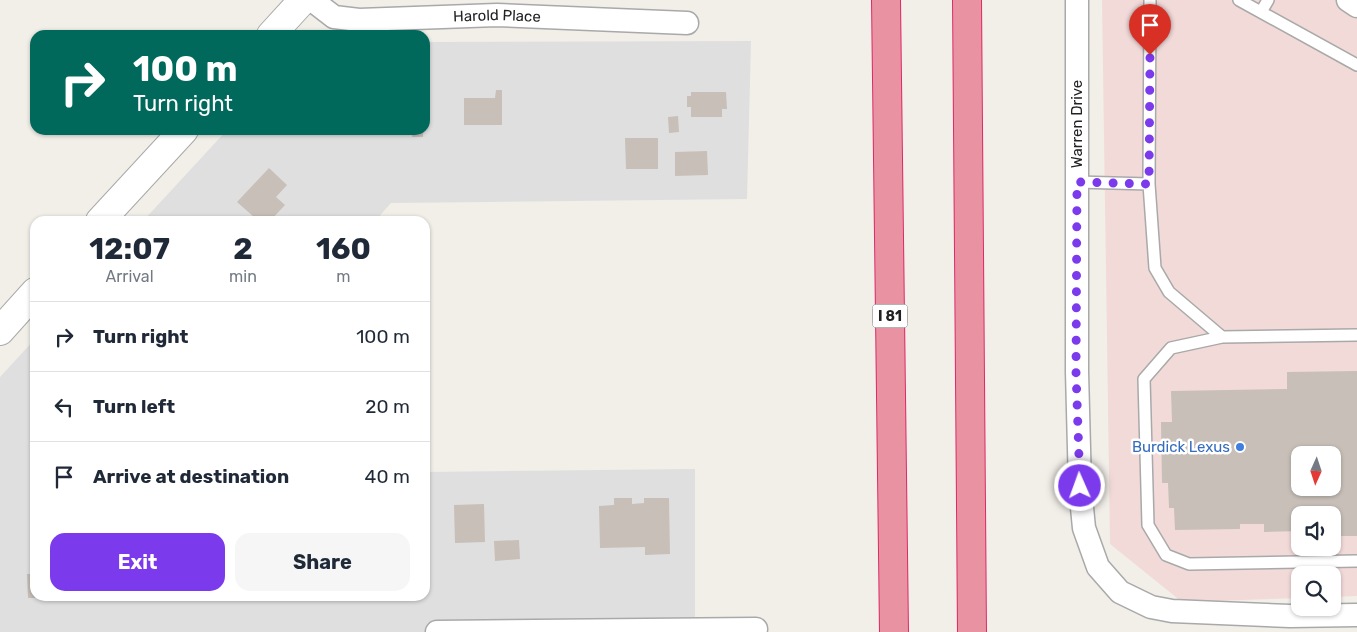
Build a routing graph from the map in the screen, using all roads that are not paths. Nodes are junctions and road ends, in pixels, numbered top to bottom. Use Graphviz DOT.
graph roads {
  1 [pos="302,0"];
  2 [pos="312,0"];
  3 [pos="886,0"];
  4 [pos="1077,0"];
  5 [pos="1150,0"];
  6 [pos="1239,0"];
  7 [pos="1268,0"];
  8 [pos="1348,0"];
  9 [pos="1357,6"];
  10 [pos="966,8"];
  11 [pos="1261,12"];
  12 [pos="687,23"];
  13 [pos="275,30"];
  14 [pos="1357,65"];
  15 [pos="179,135"];
  16 [pos="1077,182"];
  17 [pos="1149,184"];
  18 [pos="105,216"];
  19 [pos="30,298"];
  20 [pos="0,331"];
  21 [pos="1357,335"];
  22 [pos="1222,337"];
  23 [pos="1357,561"];
  24 [pos="1357,614"];
  25 [pos="1290,624"];
  26 [pos="756,629"];
  27 [pos="436,632"];
  28 [pos="478,632"];
  29 [pos="894,632"];
  30 [pos="972,632"];
  1 -- 13 [label="street"];
  2 -- 12 [label="street, Harold Place"];
  3 -- 29 [label="highway, I 81"];
  4 -- 16 [label="street, Warren Drive"];
  5 -- 17 [label="lane"];
  6 -- 11 [label="lane"];
  7 -- 11 [label="lane"];
  8 -- 9 [label="street"];
  10 -- 30 [label="highway"];
  11 -- 14 [label="lane"];
  15 -- 18 [label="street"];
  16 -- 17 [label="lane"];
  16 -- 25 [label="street, Warren Drive"];
  17 -- 22 [label="lane"];
  19 -- 20 [label="street"];
  21 -- 22 [label="lane"];
  22 -- 23 [label="lane"];
  24 -- 25 [label="street, Warren Drive"];
  26 -- 28 [label="street"];
  27 -- 28 [label="street"];
}
